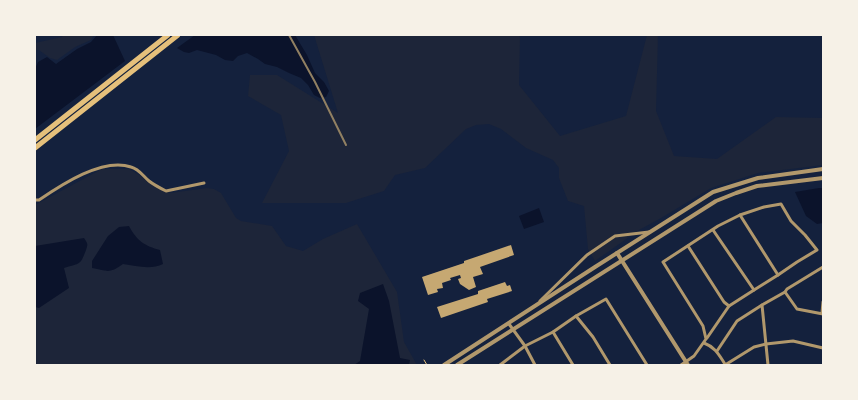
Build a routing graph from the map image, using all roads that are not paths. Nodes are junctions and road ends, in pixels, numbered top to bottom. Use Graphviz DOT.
graph roads {
  1 [pos="168,35"];
  2 [pos="178,35"];
  3 [pos="35,140"];
  4 [pos="35,148"];
  5 [pos="823,169"];
  6 [pos="823,178"];
  7 [pos="204,183"];
  8 [pos="35,200"];
  9 [pos="740,215"];
  10 [pos="714,230"];
  11 [pos="651,232"];
  12 [pos="688,246"];
  13 [pos="823,249"];
  14 [pos="817,250"];
  15 [pos="617,253"];
  16 [pos="623,260"];
  17 [pos="823,267"];
  18 [pos="778,275"];
  19 [pos="754,290"];
  20 [pos="786,292"];
  21 [pos="823,302"];
  22 [pos="536,305"];
  23 [pos="762,305"];
  24 [pos="729,306"];
  25 [pos="822,314"];
  26 [pos="576,316"];
  27 [pos="509,324"];
  28 [pos="513,329"];
  29 [pos="553,332"];
  30 [pos="706,339"];
  31 [pos="704,343"];
  32 [pos="766,344"];
  33 [pos="525,346"];
  34 [pos="823,348"];
  35 [pos="717,351"];
  36 [pos="687,363"];
  37 [pos="444,365"];
  38 [pos="458,365"];
  39 [pos="500,365"];
  40 [pos="536,365"];
  41 [pos="573,365"];
  42 [pos="610,365"];
  43 [pos="647,365"];
  44 [pos="681,365"];
  45 [pos="725,365"];
  46 [pos="768,365"];
  1 -- 3 [label="main road"];
  2 -- 4 [label="main road"];
  5 -- 11 [label="street"];
  6 -- 16 [label="street"];
  7 -- 8 [label="street"];
  9 -- 10 [label="street"];
  9 -- 14 [label="street"];
  9 -- 18 [label="street"];
  10 -- 12 [label="street"];
  10 -- 19 [label="street"];
  11 -- 15 [label="street"];
  11 -- 22 [label="street"];
  12 -- 24 [label="street"];
  12 -- 30 [label="street"];
  13 -- 14 [label="street"];
  14 -- 18 [label="street"];
  15 -- 16 [label="street"];
  15 -- 22 [label="street"];
  16 -- 28 [label="street"];
  16 -- 36 [label="street"];
  17 -- 20 [label="street"];
  18 -- 19 [label="street"];
  19 -- 24 [label="street"];
  20 -- 23 [label="street"];
  20 -- 25 [label="street"];
  21 -- 25 [label="street"];
  22 -- 27 [label="street"];
  23 -- 32 [label="street"];
  23 -- 35 [label="street"];
  24 -- 30 [label="street"];
  26 -- 29 [label="street"];
  26 -- 42 [label="street"];
  26 -- 43 [label="street"];
  27 -- 28 [label="street"];
  27 -- 37 [label="street"];
  28 -- 33 [label="street"];
  28 -- 38 [label="street"];
  29 -- 33 [label="street"];
  29 -- 41 [label="street"];
  30 -- 31 [label="street"];
  31 -- 35 [label="street"];
  31 -- 36 [label="street"];
  32 -- 34 [label="street"];
  32 -- 45 [label="street"];
  32 -- 46 [label="street"];
  33 -- 39 [label="street"];
  33 -- 40 [label="street"];
  35 -- 45 [label="street"];
  36 -- 44 [label="street"];
}
